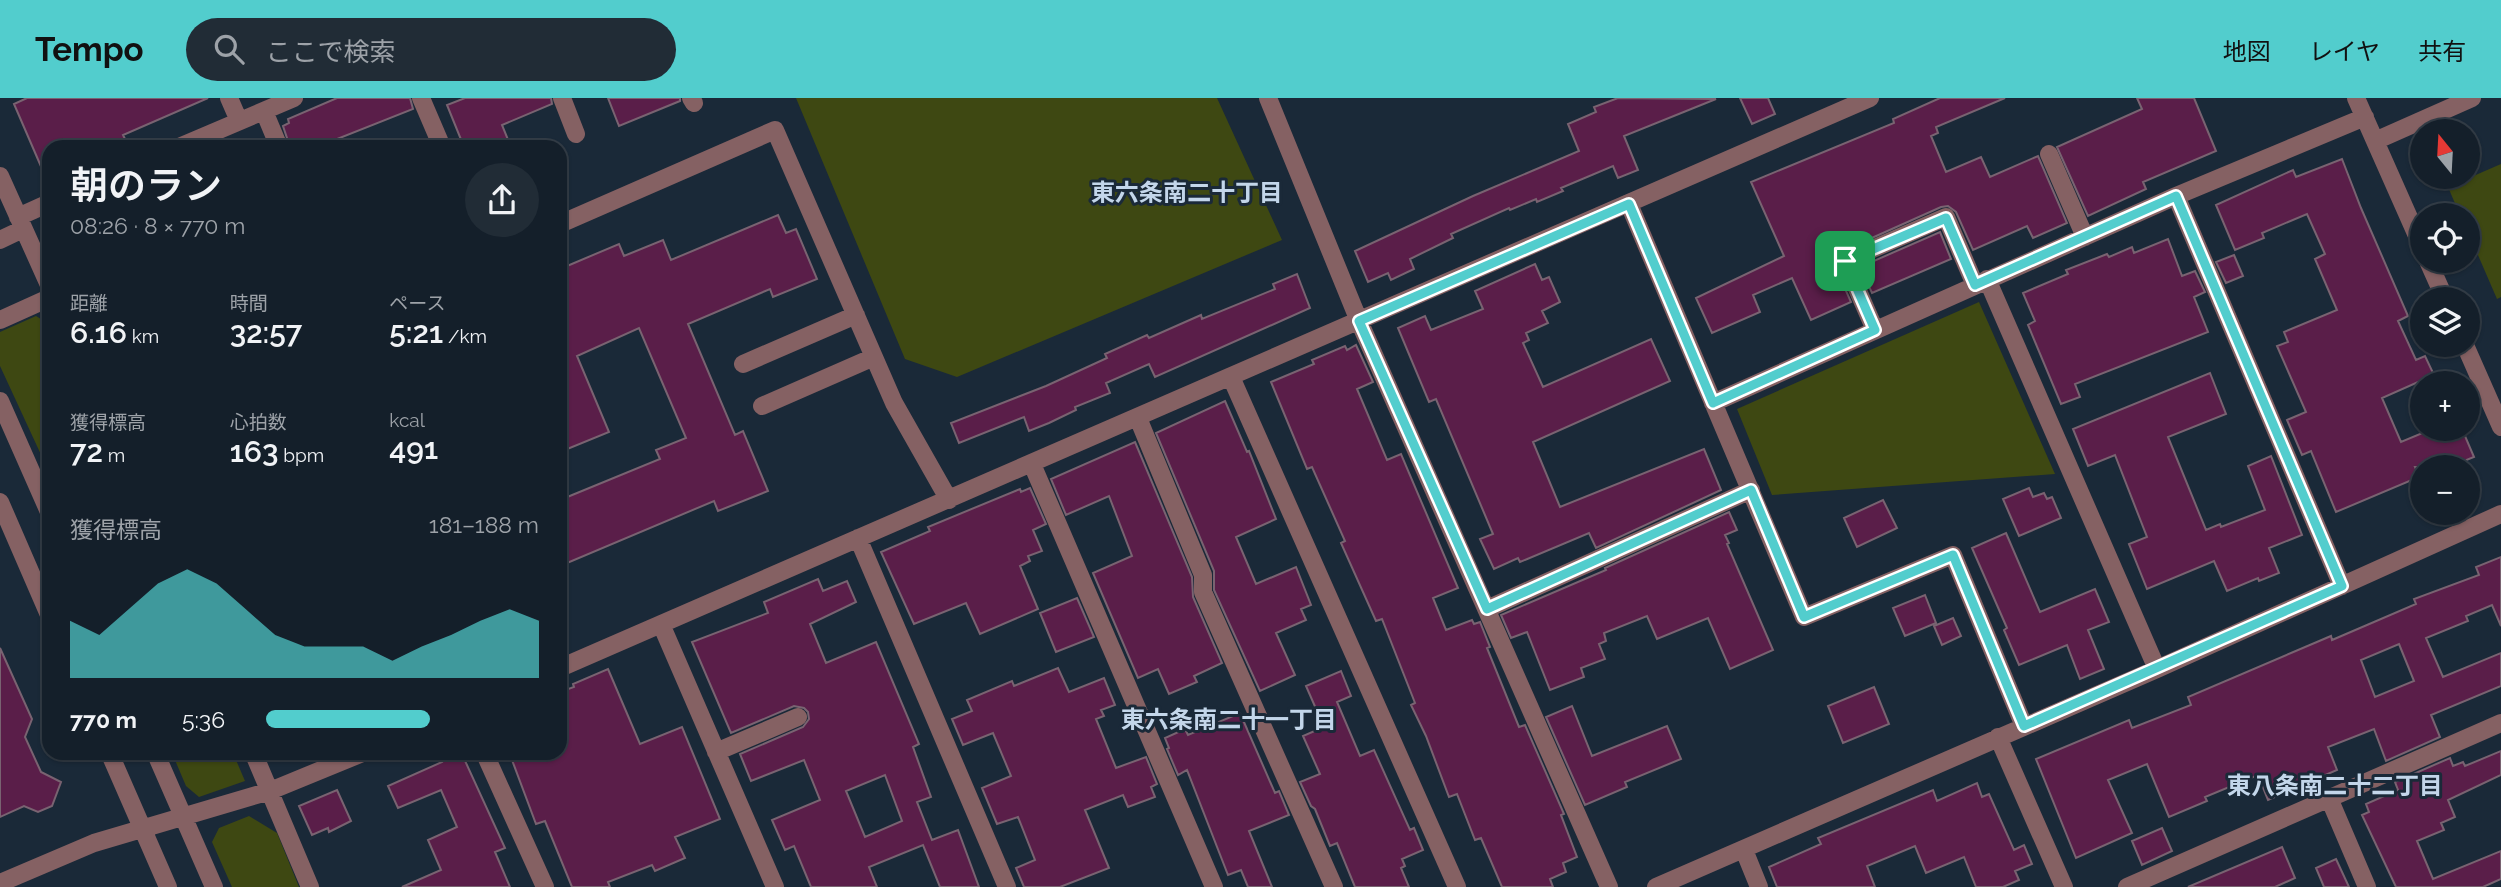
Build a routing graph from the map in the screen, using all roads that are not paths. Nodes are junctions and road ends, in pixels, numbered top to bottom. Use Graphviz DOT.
graph roads {
  1 [pos="229,98"];
  2 [pos="294,98"];
  3 [pos="421,98"];
  4 [pos="562,98"];
  5 [pos="1268,98"];
  6 [pos="1870,98"];
  7 [pos="2357,98"];
  8 [pos="2472,98"];
  9 [pos="264,111"];
  10 [pos="2365,117"];
  11 [pos="239,121"];
  12 [pos="576,134"];
  13 [pos="195,140"];
  14 [pos="276,140"];
  15 [pos="439,140"];
  16 [pos="2375,141"];
  17 [pos="2049,153"];
  18 [pos="0,176"];
  19 [pos="2176,196"];
  20 [pos="1629,204"];
  21 [pos="42,208"];
  22 [pos="2410,220"];
  23 [pos="567,221"];
  24 [pos="20,223"];
  25 [pos="2085,237"];
  26 [pos="0,240"];
  27 [pos="42,270"];
  28 [pos="1981,282"];
  29 [pos="42,301"];
  30 [pos="856,315"];
  31 [pos="0,320"];
  32 [pos="1359,321"];
  33 [pos="1875,330"];
  34 [pos="874,357"];
  35 [pos="2470,357"];
  36 [pos="743,364"];
  37 [pos="1231,377"];
  38 [pos="0,401"];
  39 [pos="1713,403"];
  40 [pos="762,406"];
  41 [pos="1138,418"];
  42 [pos="2501,427"];
  43 [pos="1032,464"];
  44 [pos="1751,490"];
  45 [pos="42,496"];
  46 [pos="949,500"];
  47 [pos="0,502"];
  48 [pos="2501,514"];
  49 [pos="859,538"];
  50 [pos="2342,586"];
  51 [pos="42,599"];
  52 [pos="1487,609"];
  53 [pos="661,624"];
  54 [pos="567,665"];
  55 [pos="2157,669"];
  56 [pos="798,717"];
  57 [pos="2501,723"];
  58 [pos="2024,726"];
  59 [pos="1998,737"];
  60 [pos="716,752"];
  61 [pos="112,760"];
  62 [pos="159,760"];
  63 [pos="256,760"];
  64 [pos="335,760"];
  65 [pos="488,760"];
  66 [pos="270,791"];
  67 [pos="2329,798"];
  68 [pos="184,816"];
  69 [pos="142,829"];
  70 [pos="1744,850"];
  71 [pos="0,883"];
  72 [pos="168,887"];
  73 [pos="214,887"];
  74 [pos="310,887"];
  75 [pos="545,887"];
  76 [pos="775,887"];
  77 [pos="1007,887"];
  78 [pos="1214,887"];
  79 [pos="1334,887"];
  80 [pos="1457,887"];
  81 [pos="1609,887"];
  82 [pos="1656,887"];
  83 [pos="1759,887"];
  84 [pos="2064,887"];
  85 [pos="2127,887"];
  86 [pos="2367,887"];
  1 -- 11 [label="street"];
  2 -- 9 [label="street"];
  3 -- 15 [label="street"];
  4 -- 12 [label="street"];
  5 -- 32 [label="street"];
  6 -- 20 [label="street"];
  7 -- 10 [label="street"];
  8 -- 16 [label="street"];
  9 -- 11 [label="street"];
  9 -- 14 [label="street"];
  10 -- 16 [label="street"];
  10 -- 19 [label="street"];
  11 -- 13 [label="street"];
  16 -- 22 [label="street"];
  17 -- 25 [label="street"];
  18 -- 24 [label="street"];
  19 -- 25 [label="street"];
  19 -- 50 [label="street"];
  20 -- 32 [label="street"];
  20 -- 39 [label="street"];
  21 -- 24 [label="street"];
  23 -- 30 [label="street"];
  24 -- 26 [label="street"];
  24 -- 27 [label="street"];
  25 -- 28 [label="street"];
  28 -- 33 [label="street"];
  28 -- 33 [label="street"];
  28 -- 55 [label="street"];
  29 -- 31 [label="street"];
  30 -- 34 [label="street"];
  30 -- 36 [label="street"];
  32 -- 37 [label="street"];
  32 -- 52 [label="street"];
  33 -- 39 [label="street"];
  34 -- 40 [label="street"];
  34 -- 46 [label="street"];
  35 -- 42 [label="street"];
  37 -- 41 [label="street"];
  37 -- 80 [label="street"];
  38 -- 45 [label="street"];
  39 -- 44 [label="street"];
  41 -- 43 [label="street"];
  41 -- 79 [label="street"];
  43 -- 46 [label="street"];
  43 -- 78 [label="street"];
  44 -- 52 [label="street"];
  44 -- 58 [label="street"];
  46 -- 49 [label="street"];
  47 -- 51 [label="street"];
  48 -- 50 [label="street"];
  49 -- 53 [label="street"];
  49 -- 77 [label="street"];
  50 -- 55 [label="street"];
  52 -- 81 [label="street"];
  53 -- 54 [label="street"];
  53 -- 60 [label="street"];
  55 -- 58 [label="street"];
  56 -- 60 [label="street"];
  57 -- 67 [label="street"];
  58 -- 59 [label="street"];
  59 -- 70 [label="street"];
  59 -- 84 [label="street"];
  60 -- 76 [label="street"];
  61 -- 69 [label="street"];
  62 -- 68 [label="street"];
  63 -- 66 [label="street"];
  64 -- 66 [label="street"];
  65 -- 75 [label="street"];
  66 -- 68 [label="street"];
  66 -- 74 [label="street"];
  67 -- 85 [label="street"];
  67 -- 86 [label="street"];
  68 -- 69 [label="street"];
  68 -- 73 [label="street"];
  69 -- 71 [label="street"];
  69 -- 72 [label="street"];
  70 -- 82 [label="street"];
  70 -- 83 [label="street"];
}
